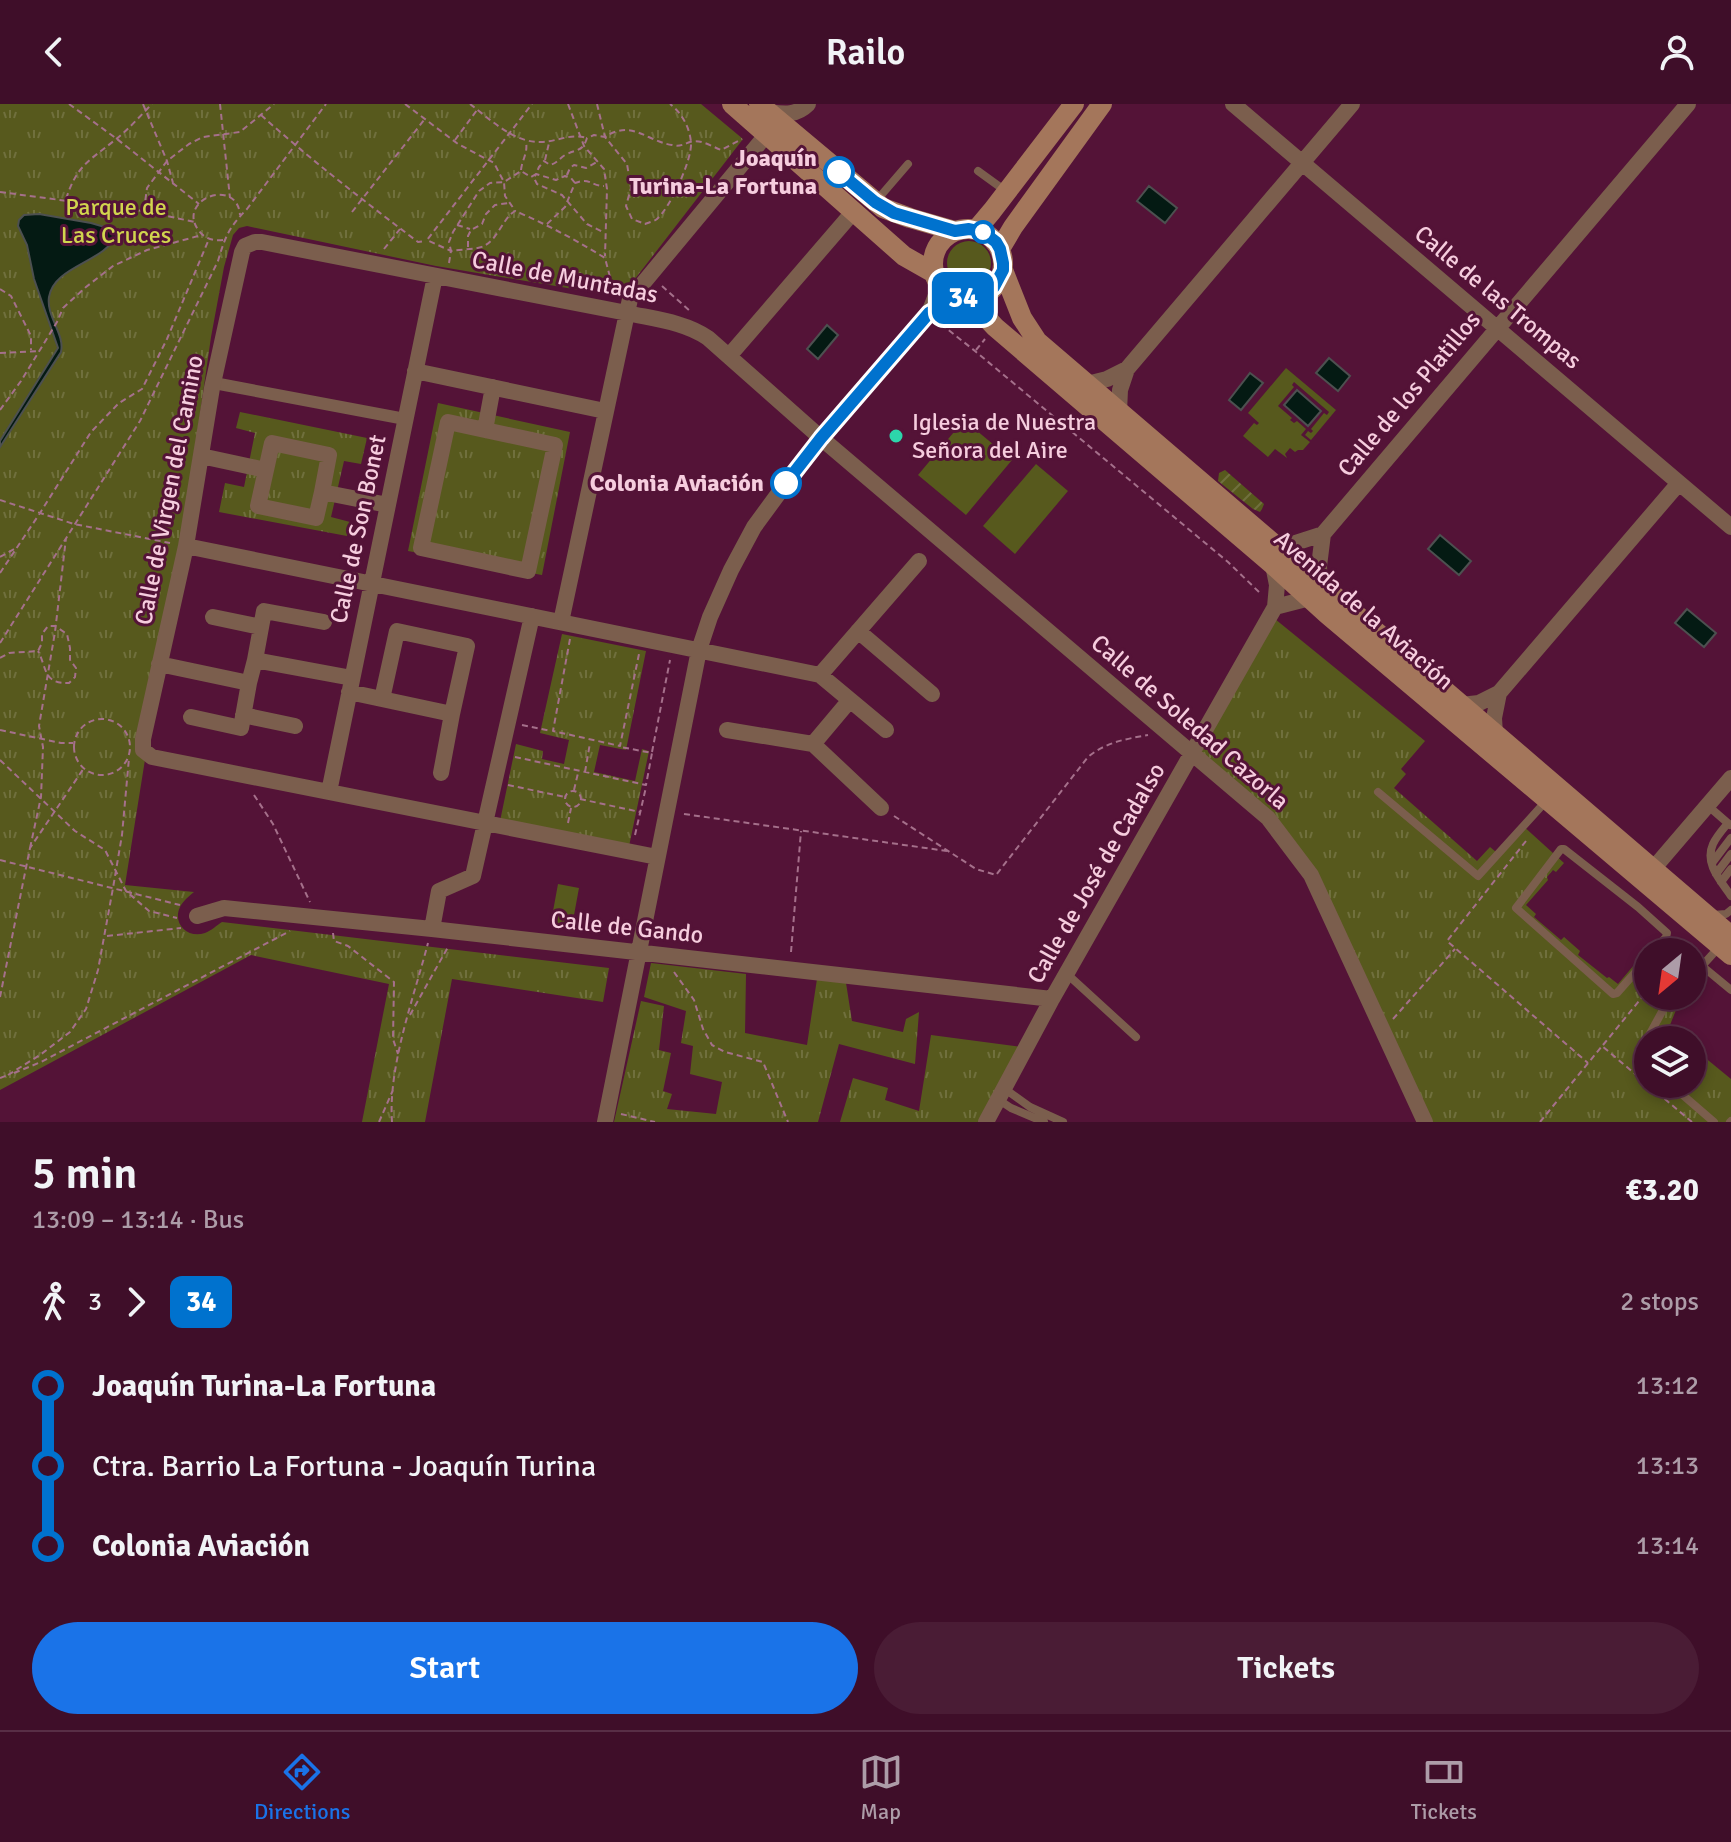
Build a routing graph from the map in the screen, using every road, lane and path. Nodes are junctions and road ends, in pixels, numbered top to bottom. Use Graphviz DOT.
graph roads {
  1 [pos="69,104"];
  2 [pos="143,104"];
  3 [pos="152,104"];
  4 [pos="220,104"];
  5 [pos="274,104"];
  6 [pos="326,104"];
  7 [pos="405,104"];
  8 [pos="470,104"];
  9 [pos="532,104"];
  10 [pos="568,104"];
  11 [pos="597,104"];
  12 [pos="670,104"];
  13 [pos="732,104"];
  14 [pos="1074,104"];
  15 [pos="1102,104"];
  16 [pos="1233,104"];
  17 [pos="1352,104"];
  18 [pos="1688,104"];
  19 [pos="807,105"];
  20 [pos="764,108"];
  21 [pos="478,110"];
  22 [pos="146,111"];
  23 [pos="261,115"];
  24 [pos="425,119"];
  25 [pos="223,133"];
  26 [pos="509,133"];
  27 [pos="767,134"];
  28 [pos="580,136"];
  29 [pos="605,137"];
  30 [pos="587,138"];
  31 [pos="117,139"];
  32 [pos="743,139"];
  33 [pos="454,141"];
  34 [pos="549,141"];
  35 [pos="526,142"];
  36 [pos="691,142"];
  37 [pos="807,145"];
  38 [pos="295,146"];
  39 [pos="584,146"];
  40 [pos="488,159"];
  41 [pos="167,161"];
  42 [pos="544,161"];
  43 [pos="598,161"];
  44 [pos="1302,163"];
  45 [pos="908,164"];
  46 [pos="158,171"];
  47 [pos="521,171"];
  48 [pos="978,171"];
  49 [pos="536,174"];
  50 [pos="567,176"];
  51 [pos="504,182"];
  52 [pos="575,183"];
  53 [pos="173,184"];
  54 [pos="607,186"];
  55 [pos="0,192"];
  56 [pos="1007,192"];
  57 [pos="230,198"];
  58 [pos="362,199"];
  59 [pos="66,201"];
  60 [pos="567,202"];
  61 [pos="875,202"];
  62 [pos="509,203"];
  63 [pos="199,204"];
  64 [pos="143,211"];
  65 [pos="515,211"];
  66 [pos="854,211"];
  67 [pos="352,212"];
  68 [pos="240,215"];
  69 [pos="195,222"];
  70 [pos="546,224"];
  71 [pos="457,225"];
  72 [pos="400,228"];
  73 [pos="471,230"];
  74 [pos="976,230"];
  75 [pos="955,231"];
  76 [pos="604,233"];
  77 [pos="202,235"];
  78 [pos="209,239"];
  79 [pos="224,240"];
  80 [pos="427,240"];
  81 [pos="262,242"];
  82 [pos="468,248"];
  83 [pos="1000,249"];
  84 [pos="451,251"];
  85 [pos="381,254"];
  86 [pos="605,258"];
  87 [pos="1003,270"];
  88 [pos="442,272"];
  89 [pos="663,287"];
  90 [pos="950,288"];
  91 [pos="0,289"];
  92 [pos="616,298"];
  93 [pos="627,313"];
  94 [pos="693,313"];
  95 [pos="935,319"];
  96 [pos="1497,328"];
  97 [pos="31,350"];
  98 [pos="40,351"];
  99 [pos="0,353"];
  100 [pos="729,356"];
  101 [pos="1127,369"];
  102 [pos="415,371"];
  103 [pos="214,383"];
  104 [pos="1087,384"];
  105 [pos="493,387"];
  106 [pos="0,410"];
  107 [pos="605,411"];
  108 [pos="1119,412"];
  109 [pos="405,419"];
  110 [pos="485,430"];
  111 [pos="821,438"];
  112 [pos="201,456"];
  113 [pos="266,470"];
  114 [pos="1679,483"];
  115 [pos="322,492"];
  116 [pos="0,500"];
  117 [pos="388,505"];
  118 [pos="40,513"];
  119 [pos="74,524"];
  120 [pos="1731,527"];
  121 [pos="1323,534"];
  122 [pos="67,537"];
  123 [pos="178,545"];
  124 [pos="17,548"];
  125 [pos="1283,554"];
  126 [pos="0,557"];
  127 [pos="919,561"];
  128 [pos="0,573"];
  129 [pos="1316,583"];
  130 [pos="371,584"];
  131 [pos="1275,607"];
  132 [pos="532,616"];
  133 [pos="213,617"];
  134 [pos="324,622"];
  135 [pos="55,626"];
  136 [pos="261,627"];
  137 [pos="566,628"];
  138 [pos="858,631"];
  139 [pos="0,643"];
  140 [pos="640,648"];
  141 [pos="699,650"];
  142 [pos="38,651"];
  143 [pos="671,655"];
  144 [pos="0,658"];
  145 [pos="255,660"];
  146 [pos="159,664"];
  147 [pos="820,675"];
  148 [pos="48,676"];
  149 [pos="249,683"];
  150 [pos="351,685"];
  151 [pos="1499,693"];
  152 [pos="932,694"];
  153 [pos="382,699"];
  154 [pos="850,700"];
  155 [pos="1461,705"];
  156 [pos="452,714"];
  157 [pos="243,715"];
  158 [pos="191,717"];
  159 [pos="519,724"];
  160 [pos="295,726"];
  161 [pos="1162,727"];
  162 [pos="0,730"];
  163 [pos="727,730"];
  164 [pos="886,730"];
  165 [pos="553,731"];
  166 [pos="1495,734"];
  167 [pos="42,739"];
  168 [pos="591,740"];
  169 [pos="75,743"];
  170 [pos="813,744"];
  171 [pos="620,746"];
  172 [pos="1193,752"];
  173 [pos="652,753"];
  174 [pos="129,757"];
  175 [pos="512,757"];
  176 [pos="0,760"];
  177 [pos="84,768"];
  178 [pos="578,771"];
  179 [pos="441,773"];
  180 [pos="584,773"];
  181 [pos="1731,778"];
  182 [pos="506,784"];
  183 [pos="646,785"];
  184 [pos="574,791"];
  185 [pos="329,792"];
  186 [pos="1378,792"];
  187 [pos="253,794"];
  188 [pos="41,797"];
  189 [pos="565,797"];
  190 [pos="580,799"];
  191 [pos="1547,800"];
  192 [pos="1707,805"];
  193 [pos="571,807"];
  194 [pos="881,808"];
  195 [pos="55,812"];
  196 [pos="640,812"];
  197 [pos="666,812"];
  198 [pos="486,823"];
  199 [pos="568,823"];
  200 [pos="1730,824"];
  201 [pos="801,831"];
  202 [pos="1530,836"];
  203 [pos="635,837"];
  204 [pos="1731,838"];
  205 [pos="30,848"];
  206 [pos="948,851"];
  207 [pos="1731,854"];
  208 [pos="657,857"];
  209 [pos="0,860"];
  210 [pos="1712,863"];
  211 [pos="27,866"];
  212 [pos="116,869"];
  213 [pos="1731,869"];
  214 [pos="1718,878"];
  215 [pos="1652,879"];
  216 [pos="113,888"];
  217 [pos="126,891"];
  218 [pos="1731,896"];
  219 [pos="180,905"];
  220 [pos="312,907"];
  221 [pos="1638,907"];
  222 [pos="1731,910"];
  223 [pos="1707,915"];
  224 [pos="197,916"];
  225 [pos="177,918"];
  226 [pos="298,927"];
  227 [pos="181,928"];
  228 [pos="432,929"];
  229 [pos="332,930"];
  230 [pos="1693,935"];
  231 [pos="104,936"];
  232 [pos="1665,938"];
  233 [pos="1691,938"];
  234 [pos="449,941"];
  235 [pos="1727,946"];
  236 [pos="1456,948"];
  237 [pos="638,952"];
  238 [pos="664,955"];
  239 [pos="1706,963"];
  240 [pos="790,969"];
  241 [pos="1706,969"];
  242 [pos="1066,973"];
  243 [pos="1634,974"];
  244 [pos="1731,990"];
  245 [pos="0,997"];
  246 [pos="1052,999"];
  247 [pos="1634,1007"];
  248 [pos="408,1019"];
  249 [pos="1392,1020"];
  250 [pos="1136,1037"];
  251 [pos="1602,1046"];
  252 [pos="398,1055"];
  253 [pos="1588,1063"];
  254 [pos="8,1075"];
  255 [pos="0,1078"];
  256 [pos="394,1088"];
  257 [pos="1001,1094"];
  258 [pos="1686,1098"];
  259 [pos="606,1116"];
  260 [pos="379,1122"];
  261 [pos="392,1122"];
  262 [pos="655,1122"];
  263 [pos="788,1122"];
  264 [pos="986,1122"];
  265 [pos="1044,1122"];
  266 [pos="1063,1122"];
  267 [pos="1425,1122"];
  268 [pos="1540,1122"];
  269 [pos="1692,1122"];
  270 [pos="1714,1122"];
  1 -- 31 [label="path"];
  2 -- 22 [label="path"];
  3 -- 22 [label="path"];
  4 -- 25 [label="path"];
  5 -- 23 [label="path"];
  6 -- 38 [label="path"];
  7 -- 24 [label="path"];
  8 -- 21 [label="path"];
  9 -- 26 [label="path"];
  10 -- 28 [label="path"];
  11 -- 29 [label="path"];
  12 -- 36 [label="path"];
  13 -- 27 [label="main road, Avenida de la Aviación"];
  14 -- 56 [label="main road"];
  15 -- 83 [label="main road"];
  16 -- 44 [label="street, Calle de las Trompas"];
  17 -- 44 [label="street"];
  18 -- 96 [label="street, Calle de los Platillos"];
  19 -- 20 [label="street"];
  19 -- 37 [label="street"];
  20 -- 37 [label="main road"];
  21 -- 26 [label="path"];
  21 -- 33 [label="path"];
  22 -- 31 [label="path"];
  22 -- 41 [label="path"];
  23 -- 25 [label="path"];
  23 -- 38 [label="path"];
  24 -- 33 [label="path"];
  24 -- 58 [label="path"];
  25 -- 41 [label="path"];
  25 -- 57 [label="path"];
  26 -- 35 [label="path"];
  26 -- 40 [label="path"];
  27 -- 66 [label="main road, Avenida de la Aviación"];
  27 -- 93 [label="street"];
  28 -- 30 [label="path"];
  28 -- 34 [label="path"];
  28 -- 39 [label="path"];
  29 -- 30 [label="path"];
  29 -- 36 [label="path"];
  29 -- 36 [label="path"];
  30 -- 39 [label="path"];
  31 -- 46 [label="path"];
  31 -- 59 [label="path"];
  32 -- 36 [label="path"];
  33 -- 40 [label="path"];
  34 -- 35 [label="path"];
  34 -- 42 [label="path"];
  35 -- 47 [label="path"];
  37 -- 61 [label="main road"];
  38 -- 58 [label="path"];
  38 -- 68 [label="path"];
  39 -- 42 [label="path"];
  39 -- 43 [label="path"];
  40 -- 51 [label="path"];
  40 -- 80 [label="path"];
  41 -- 46 [label="path"];
  41 -- 53 [label="path"];
  42 -- 49 [label="path"];
  43 -- 50 [label="path"];
  43 -- 54 [label="path"];
  44 -- 96 [label="street, Calle de las Trompas"];
  44 -- 101 [label="street"];
  45 -- 61 [label="lane"];
  46 -- 53 [label="path"];
  46 -- 64 [label="path"];
  47 -- 49 [label="path"];
  47 -- 51 [label="path"];
  48 -- 56 [label="lane"];
  49 -- 50 [label="path"];
  49 -- 60 [label="path"];
  50 -- 52 [label="path"];
  51 -- 62 [label="path"];
  51 -- 71 [label="path"];
  52 -- 54 [label="path"];
  52 -- 60 [label="path"];
  53 -- 63 [label="path"];
  54 -- 76 [label="path"];
  55 -- 59 [label="path"];
  56 -- 74 [label="main road"];
  57 -- 63 [label="path"];
  57 -- 68 [label="path"];
  58 -- 67 [label="path"];
  58 -- 72 [label="path"];
  59 -- 64 [label="path"];
  60 -- 70 [label="path"];
  60 -- 76 [label="path"];
  61 -- 75 [label="main road"];
  62 -- 65 [label="path"];
  62 -- 73 [label="path"];
  63 -- 69 [label="path"];
  64 -- 69 [label="path"];
  65 -- 70 [label="path"];
  65 -- 82 [label="path"];
  66 -- 90 [label="main road, Avenida de la Aviación"];
  66 -- 100 [label="street"];
  68 -- 79 [label="path"];
  69 -- 77 [label="path"];
  70 -- 86 [label="path"];
  71 -- 73 [label="path"];
  71 -- 84 [label="path"];
  72 -- 80 [label="path"];
  72 -- 85 [label="path"];
  73 -- 82 [label="path"];
  74 -- 75 [label="main road"];
  74 -- 83 [label="main road"];
  75 -- 90 [label="main road"];
  76 -- 86 [label="path"];
  77 -- 78 [label="path"];
  77 -- 98 [label="path"];
  78 -- 79 [label="path"];
  78 -- 118 [label="path"];
  79 -- 119 [label="path"];
  80 -- 84 [label="path"];
  81 -- 88 [label="street, Calle de Muntadas"];
  81 -- 103 [label="street, Calle de Virgen del Camino"];
  82 -- 84 [label="path"];
  83 -- 87 [label="main road"];
  84 -- 88 [label="path"];
  86 -- 92 [label="path"];
  87 -- 90 [label="main road"];
  87 -- 104 [label="main road, Avenida de la Aviación"];
  88 -- 93 [label="street, Calle de Muntadas"];
  88 -- 102 [label="street, Calle de Son Bonet"];
  89 -- 94 [label="path"];
  90 -- 95 [label="street"];
  90 -- 125 [label="main road, Avenida de la Aviación"];
  91 -- 97 [label="path"];
  93 -- 100 [label="street, Calle de Muntadas"];
  93 -- 107 [label="street"];
  95 -- 111 [label="street"];
  95 -- 131 [label="path"];
  96 -- 114 [label="street, Calle de las Trompas"];
  96 -- 121 [label="street, Calle de los Platillos"];
  97 -- 98 [label="path"];
  97 -- 99 [label="path"];
  98 -- 106 [label="path"];
  100 -- 111 [label="street, Calle de Muntadas"];
  101 -- 104 [label="street"];
  101 -- 108 [label="street"];
  102 -- 105 [label="street"];
  102 -- 109 [label="street, Calle de Son Bonet"];
  103 -- 109 [label="street"];
  103 -- 112 [label="street, Calle de Virgen del Camino"];
  104 -- 108 [label="main road, Avenida de la Aviación"];
  105 -- 107 [label="street"];
  105 -- 110 [label="street"];
  107 -- 137 [label="street"];
  108 -- 125 [label="main road, Avenida de la Aviación"];
  109 -- 117 [label="street, Calle de Son Bonet"];
  110 -- 110 [label="street"];
  111 -- 141 [label="street"];
  111 -- 161 [label="street, Calle de Soledad Cazorla"];
  112 -- 113 [label="street"];
  112 -- 123 [label="street, Calle de Virgen del Camino"];
  113 -- 115 [label="street"];
  113 -- 115 [label="street"];
  114 -- 120 [label="street, Calle de las Trompas"];
  114 -- 151 [label="street"];
  115 -- 117 [label="street"];
  116 -- 118 [label="path"];
  117 -- 130 [label="street, Calle de Son Bonet"];
  118 -- 119 [label="path"];
  118 -- 124 [label="path"];
  119 -- 122 [label="path"];
  119 -- 123 [label="path"];
  121 -- 125 [label="street"];
  121 -- 129 [label="street"];
  122 -- 135 [label="path"];
  122 -- 139 [label="path"];
  123 -- 130 [label="street"];
  123 -- 146 [label="street, Calle de Virgen del Camino"];
  124 -- 126 [label="path"];
  124 -- 128 [label="path"];
  125 -- 129 [label="main road, Avenida de la Aviación"];
  125 -- 131 [label="street"];
  127 -- 138 [label="street"];
  129 -- 131 [label="street"];
  129 -- 155 [label="main road, Avenida de la Aviación"];
  129 -- 191 [label="main road, Avenida de la Aviación"];
  130 -- 132 [label="street"];
  130 -- 150 [label="street, Calle de Son Bonet"];
  131 -- 172 [label="street, Calle de José de Cadalso"];
  132 -- 137 [label="street"];
  132 -- 198 [label="street"];
  133 -- 136 [label="street"];
  134 -- 136 [label="street"];
  135 -- 142 [label="path"];
  135 -- 148 [label="path"];
  135 -- 148 [label="path"];
  136 -- 145 [label="street"];
  137 -- 141 [label="street"];
  137 -- 165 [label="path"];
  138 -- 147 [label="street"];
  138 -- 152 [label="street"];
  140 -- 171 [label="path"];
  141 -- 147 [label="street"];
  141 -- 197 [label="street"];
  142 -- 144 [label="path"];
  142 -- 148 [label="path"];
  143 -- 173 [label="path"];
  145 -- 149 [label="street"];
  145 -- 150 [label="street"];
  146 -- 149 [label="street"];
  146 -- 185 [label="street, Calle de Virgen del Camino"];
  147 -- 154 [label="street"];
  148 -- 167 [label="path"];
  149 -- 157 [label="street"];
  150 -- 153 [label="street"];
  150 -- 185 [label="street, Calle de Son Bonet"];
  151 -- 155 [label="street"];
  151 -- 166 [label="street"];
  153 -- 156 [label="street"];
  153 -- 156 [label="street"];
  154 -- 164 [label="street"];
  154 -- 170 [label="street"];
  155 -- 166 [label="main road, Avenida de la Aviación"];
  156 -- 179 [label="street"];
  157 -- 158 [label="street"];
  157 -- 160 [label="street"];
  159 -- 165 [label="path"];
  161 -- 172 [label="street, Calle de Soledad Cazorla"];
  161 -- 206 [label="path"];
  162 -- 167 [label="path"];
  163 -- 170 [label="street"];
  165 -- 168 [label="path"];
  166 -- 215 [label="main road, Avenida de la Aviación"];
  167 -- 169 [label="path"];
  167 -- 188 [label="path"];
  168 -- 171 [label="path"];
  168 -- 180 [label="path"];
  169 -- 174 [label="path"];
  169 -- 177 [label="path"];
  170 -- 194 [label="street"];
  171 -- 173 [label="path"];
  172 -- 242 [label="street, Calle de José de Cadalso"];
  172 -- 267 [label="street, Calle de Soledad Cazorla"];
  173 -- 183 [label="path"];
  174 -- 177 [label="path"];
  174 -- 212 [label="path"];
  175 -- 178 [label="path"];
  176 -- 188 [label="path"];
  177 -- 195 [label="path"];
  178 -- 180 [label="path"];
  178 -- 184 [label="path"];
  180 -- 183 [label="path"];
  181 -- 192 [label="street"];
  182 -- 189 [label="path"];
  183 -- 196 [label="path"];
  184 -- 189 [label="path"];
  184 -- 190 [label="path"];
  185 -- 198 [label="street"];
  186 -- 191 [label="lane"];
  187 -- 220 [label="path"];
  188 -- 195 [label="path"];
  188 -- 205 [label="path"];
  189 -- 193 [label="path"];
  190 -- 193 [label="path"];
  190 -- 196 [label="path"];
  191 -- 215 [label="main road, Avenida de la Aviación"];
  192 -- 200 [label="lane"];
  192 -- 215 [label="street"];
  193 -- 199 [label="path"];
  194 -- 206 [label="path"];
  195 -- 205 [label="path"];
  195 -- 212 [label="path"];
  196 -- 203 [label="path"];
  197 -- 201 [label="path"];
  197 -- 208 [label="street"];
  198 -- 208 [label="street"];
  198 -- 228 [label="street"];
  200 -- 210 [label="lane"];
  201 -- 206 [label="path"];
  201 -- 240 [label="path"];
  202 -- 236 [label="path"];
  204 -- 210 [label="lane"];
  205 -- 211 [label="path"];
  207 -- 214 [label="lane"];
  208 -- 237 [label="street"];
  209 -- 211 [label="path"];
  210 -- 214 [label="lane"];
  211 -- 216 [label="path"];
  211 -- 245 [label="path"];
  212 -- 216 [label="path"];
  212 -- 217 [label="path"];
  213 -- 214 [label="lane"];
  214 -- 218 [label="lane"];
  215 -- 221 [label="lane"];
  215 -- 223 [label="main road, Avenida de la Aviación"];
  215 -- 235 [label="main road, Avenida de la Aviación"];
  216 -- 217 [label="path"];
  216 -- 231 [label="path"];
  217 -- 219 [label="path"];
  217 -- 225 [label="path"];
  221 -- 232 [label="lane"];
  221 -- 243 [label="lane"];
  222 -- 223 [label="lane"];
  223 -- 235 [label="main road, Avenida de la Aviación"];
  224 -- 228 [label="street, Calle de Gando"];
  226 -- 254 [label="path"];
  227 -- 231 [label="path"];
  228 -- 237 [label="street, Calle de Gando"];
  228 -- 248 [label="path"];
  229 -- 252 [label="path"];
  230 -- 233 [label="path"];
  231 -- 254 [label="path"];
  234 -- 248 [label="path"];
  235 -- 239 [label="lane"];
  236 -- 249 [label="path"];
  236 -- 253 [label="path"];
  237 -- 238 [label="street, Calle de Gando"];
  237 -- 259 [label="street"];
  238 -- 240 [label="street, Calle de Gando"];
  238 -- 263 [label="path"];
  240 -- 246 [label="street, Calle de Gando"];
  241 -- 244 [label="lane"];
  242 -- 246 [label="street, Calle de José de Cadalso"];
  242 -- 250 [label="lane"];
  246 -- 257 [label="street, Calle de José de Cadalso"];
  247 -- 251 [label="path"];
  248 -- 252 [label="path"];
  251 -- 253 [label="path"];
  251 -- 269 [label="path"];
  252 -- 256 [label="path"];
  253 -- 268 [label="path"];
  254 -- 255 [label="path"];
  256 -- 260 [label="path"];
  256 -- 261 [label="path"];
  257 -- 264 [label="street, Calle de José de Cadalso"];
  257 -- 265 [label="lane"];
  257 -- 266 [label="lane"];
  258 -- 270 [label="lane"];
  259 -- 262 [label="path"];
}
